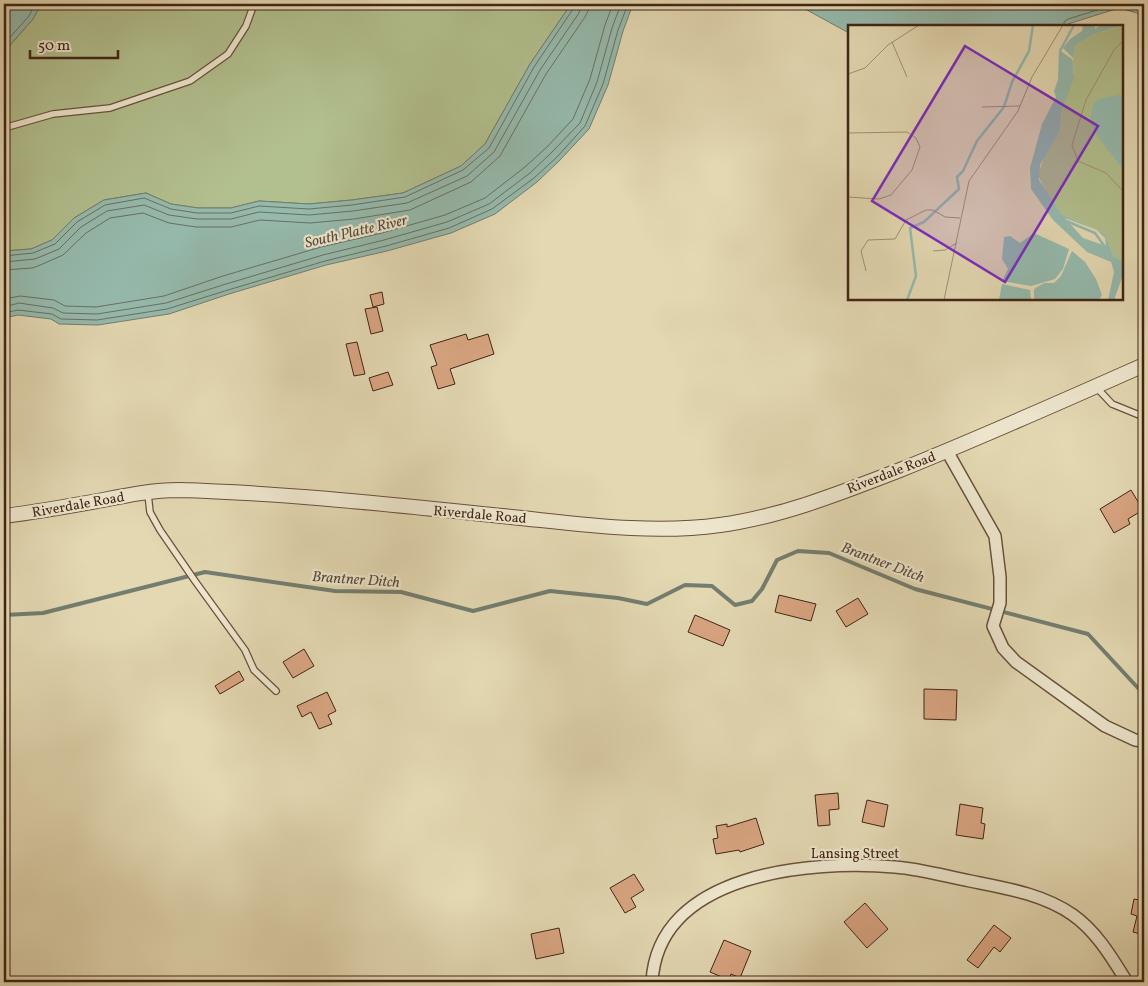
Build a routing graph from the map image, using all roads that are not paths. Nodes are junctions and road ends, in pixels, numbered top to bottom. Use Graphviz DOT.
graph roads {
  1 [pos="254,4"];
  2 [pos="4,128"];
  3 [pos="1144,365"];
  4 [pos="1095,386"];
  5 [pos="1144,417"];
  6 [pos="947,451"];
  7 [pos="147,492"];
  8 [pos="4,516"];
  9 [pos="276,691"];
  10 [pos="1144,741"];
  11 [pos="652,982"];
  12 [pos="1127,982"];
  1 -- 2 [label="lane"];
  3 -- 4 [label="street, Riverdale Road"];
  4 -- 5 [label="lane"];
  4 -- 6 [label="street, Riverdale Road"];
  6 -- 7 [label="street, Riverdale Road"];
  6 -- 10 [label="street, Riverdale Road"];
  7 -- 8 [label="street, Riverdale Road"];
  7 -- 9 [label="lane"];
  11 -- 12 [label="street, Lansing Street"];
}
